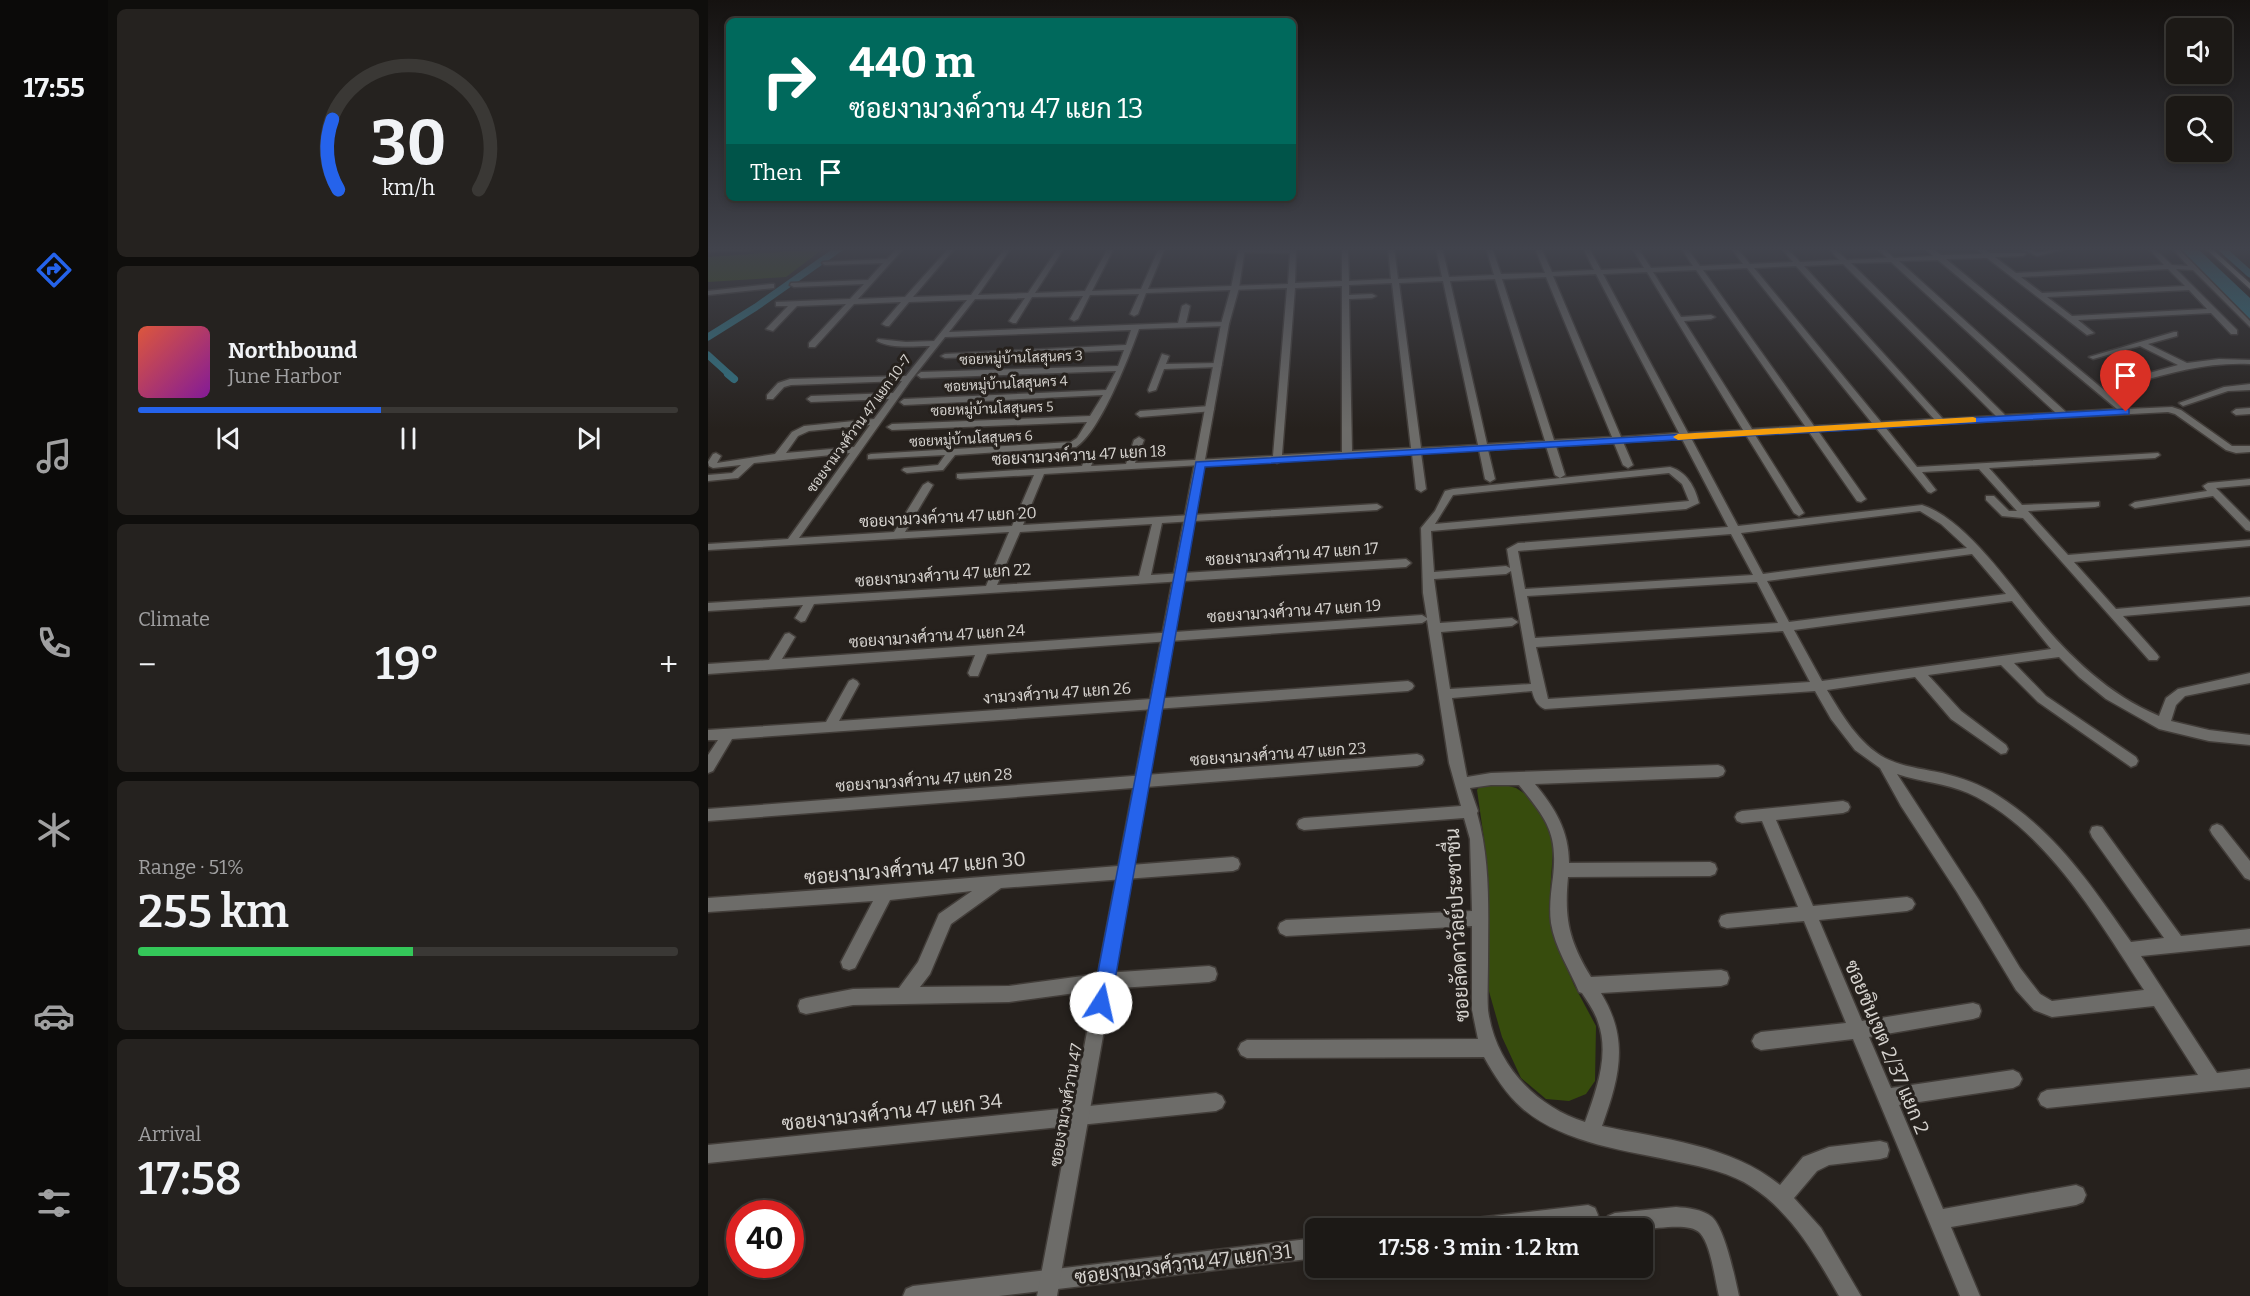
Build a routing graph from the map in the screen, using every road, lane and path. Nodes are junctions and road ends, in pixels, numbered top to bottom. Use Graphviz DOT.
graph roads {
  1 [pos="790,308"];
  2 [pos="846,308"];
  3 [pos="900,308"];
  4 [pos="964,308"];
  5 [pos="1022,308"];
  6 [pos="1079,308"];
  7 [pos="1136,308"];
  8 [pos="1185,308"];
  9 [pos="1229,308"];
  10 [pos="1289,308"];
  11 [pos="1345,308"];
  12 [pos="1398,308"];
  13 [pos="1453,308"];
  14 [pos="1508,308"];
  15 [pos="1564,308"];
  16 [pos="1619,308"];
  17 [pos="1673,308"];
  18 [pos="1727,308"];
  19 [pos="1784,308"];
  20 [pos="1839,308"];
  21 [pos="1893,308"];
  22 [pos="1947,308"];
  23 [pos="2002,308"];
  24 [pos="2058,308"];
  25 [pos="2211,308"];
  26 [pos="2234,308"];
  27 [pos="2213,311"];
  28 [pos="1134,314"];
  29 [pos="1711,317"];
  30 [pos="2071,318"];
  31 [pos="1074,319"];
  32 [pos="1679,319"];
  33 [pos="1013,321"];
  34 [pos="886,324"];
  35 [pos="1225,324"];
  36 [pos="2250,325"];
  37 [pos="1181,326"];
  38 [pos="1136,327"];
  39 [pos="770,329"];
  40 [pos="2234,332"];
  41 [pos="2090,333"];
  42 [pos="2174,334"];
  43 [pos="942,335"];
  44 [pos="881,341"];
  45 [pos="936,343"];
  46 [pos="2140,343"];
  47 [pos="812,345"];
  48 [pos="1128,347"];
  49 [pos="945,356"];
  50 [pos="1165,356"];
  51 [pos="2093,357"];
  52 [pos="2250,362"];
  53 [pos="1218,365"];
  54 [pos="2184,365"];
  55 [pos="1160,367"];
  56 [pos="1121,368"];
  57 [pos="921,375"];
  58 [pos="908,378"];
  59 [pos="2134,380"];
  60 [pos="826,381"];
  61 [pos="2250,387"];
  62 [pos="1152,390"];
  63 [pos="1110,392"];
  64 [pos="895,396"];
  65 [pos="770,397"];
  66 [pos="904,402"];
  67 [pos="2183,403"];
  68 [pos="1210,409"];
  69 [pos="2250,411"];
  70 [pos="2126,412"];
  71 [pos="2236,412"];
  72 [pos="1140,414"];
  73 [pos="2063,414"];
  74 [pos="2003,418"];
  75 [pos="1093,419"];
  76 [pos="876,422"];
  77 [pos="1941,422"];
  78 [pos="1879,426"];
  79 [pos="892,427"];
  80 [pos="1813,430"];
  81 [pos="1749,433"];
  82 [pos="1684,436"];
  83 [pos="1139,440"];
  84 [pos="1619,440"];
  85 [pos="1552,443"];
  86 [pos="1073,445"];
  87 [pos="1483,447"];
  88 [pos="858,449"];
  89 [pos="2250,449"];
  90 [pos="1416,451"];
  91 [pos="951,454"];
  92 [pos="1091,454"];
  93 [pos="1347,455"];
  94 [pos="2155,455"];
  95 [pos="716,456"];
  96 [pos="778,456"];
  97 [pos="871,457"];
  98 [pos="1069,457"];
  99 [pos="1277,459"];
  100 [pos="751,460"];
  101 [pos="1200,464"];
  102 [pos="1628,465"];
  103 [pos="1982,466"];
  104 [pos="1129,468"];
  105 [pos="907,470"];
  106 [pos="1085,470"];
  107 [pos="1915,470"];
  108 [pos="1040,473"];
  109 [pos="1560,475"];
  110 [pos="960,476"];
  111 [pos="708,478"];
  112 [pos="1490,479"];
  113 [pos="2250,482"];
  114 [pos="928,485"];
  115 [pos="2213,488"];
  116 [pos="1421,489"];
  117 [pos="1931,490"];
  118 [pos="1990,498"];
  119 [pos="1861,499"];
  120 [pos="2095,504"];
  121 [pos="2135,505"];
  122 [pos="1377,507"];
  123 [pos="2023,512"];
  124 [pos="1799,513"];
  125 [pos="1190,518"];
  126 [pos="1158,520"];
  127 [pos="1016,528"];
  128 [pos="1426,528"];
  129 [pos="2250,528"];
  130 [pos="1735,530"];
  131 [pos="898,535"];
  132 [pos="792,542"];
  133 [pos="2250,543"];
  134 [pos="708,547"];
  135 [pos="1976,550"];
  136 [pos="2067,560"];
  137 [pos="1406,563"];
  138 [pos="1506,570"];
  139 [pos="1428,576"];
  140 [pos="1179,578"];
  141 [pos="1760,578"];
  142 [pos="1144,580"];
  143 [pos="990,589"];
  144 [pos="1520,593"];
  145 [pos="2015,597"];
  146 [pos="812,600"];
  147 [pos="2250,602"];
  148 [pos="708,607"];
  149 [pos="2114,613"];
  150 [pos="801,618"];
  151 [pos="1512,622"];
  152 [pos="1428,623"];
  153 [pos="1786,627"];
  154 [pos="1168,636"];
  155 [pos="789,637"];
  156 [pos="1530,643"];
  157 [pos="983,649"];
  158 [pos="2062,652"];
  159 [pos="2153,657"];
  160 [pos="2003,660"];
  161 [pos="773,664"];
  162 [pos="708,669"];
  163 [pos="974,673"];
  164 [pos="1918,673"];
  165 [pos="2250,678"];
  166 [pos="853,684"];
  167 [pos="1408,686"];
  168 [pos="1819,686"];
  169 [pos="1528,688"];
  170 [pos="1445,694"];
  171 [pos="1156,702"];
  172 [pos="2164,724"];
  173 [pos="830,726"];
  174 [pos="728,734"];
  175 [pos="708,735"];
  176 [pos="2250,740"];
  177 [pos="2001,749"];
  178 [pos="1417,760"];
  179 [pos="2131,761"];
  180 [pos="1885,765"];
  181 [pos="708,767"];
  182 [pos="1718,771"];
  183 [pos="1523,779"];
  184 [pos="1142,781"];
  185 [pos="1462,783"];
  186 [pos="1843,807"];
  187 [pos="1471,811"];
  188 [pos="708,815"];
  189 [pos="1767,815"];
  190 [pos="1742,817"];
  191 [pos="1304,824"];
  192 [pos="2217,830"];
  193 [pos="2097,832"];
  194 [pos="1233,864"];
  195 [pos="1710,869"];
  196 [pos="1560,870"];
  197 [pos="1125,873"];
  198 [pos="2250,873"];
  199 [pos="1000,881"];
  200 [pos="885,893"];
  201 [pos="1907,904"];
  202 [pos="708,905"];
  203 [pos="1808,914"];
  204 [pos="1479,918"];
  205 [pos="1727,921"];
  206 [pos="1286,928"];
  207 [pos="2250,937"];
  208 [pos="2178,945"];
  209 [pos="2127,950"];
  210 [pos="849,962"];
  211 [pos="1209,974"];
  212 [pos="1721,978"];
  213 [pos="1105,981"];
  214 [pos="1585,986"];
  215 [pos="904,995"];
  216 [pos="2158,997"];
  217 [pos="806,1006"];
  218 [pos="1973,1011"];
  219 [pos="1857,1030"];
  220 [pos="1761,1041"];
  221 [pos="1489,1048"];
  222 [pos="1247,1049"];
  223 [pos="2250,1078"];
  224 [pos="2013,1079"];
  225 [pos="2213,1083"];
  226 [pos="1886,1098"];
  227 [pos="2047,1099"];
  228 [pos="1216,1102"];
  229 [pos="1081,1114"];
  230 [pos="1591,1132"];
  231 [pos="1880,1150"];
  232 [pos="708,1154"];
  233 [pos="2076,1195"];
  234 [pos="1781,1198"];
  235 [pos="1588,1215"];
  236 [pos="1562,1218"];
  237 [pos="1653,1220"];
  238 [pos="1938,1220"];
  239 [pos="1305,1250"];
  240 [pos="1048,1288"];
  241 [pos="913,1296"];
  242 [pos="1729,1296"];
  243 [pos="1851,1296"];
  244 [pos="1970,1296"];
  1 -- 39 [label="street"];
  2 -- 47 [label="street"];
  3 -- 34 [label="street"];
  4 -- 43 [label="street, ซอยงามวงศ์วาน 47 แยก 10-7"];
  5 -- 33 [label="street"];
  6 -- 31 [label="street"];
  7 -- 28 [label="street"];
  8 -- 37 [label="street"];
  9 -- 35 [label="street, ซอยงามวงศ์วาน 47"];
  10 -- 99 [label="street"];
  11 -- 93 [label="street"];
  12 -- 90 [label="street"];
  13 -- 87 [label="street"];
  14 -- 85 [label="street"];
  15 -- 84 [label="street"];
  16 -- 82 [label="street"];
  17 -- 32 [label="street"];
  18 -- 80 [label="street"];
  19 -- 78 [label="street"];
  20 -- 77 [label="street"];
  21 -- 74 [label="street"];
  22 -- 73 [label="street"];
  23 -- 70 [label="street"];
  24 -- 30 [label="street"];
  25 -- 27 [label="street"];
  26 -- 36 [label="street"];
  27 -- 30 [label="street"];
  27 -- 40 [label="street"];
  29 -- 32 [label="street"];
  30 -- 41 [label="street"];
  32 -- 81 [label="street"];
  35 -- 37 [label="street"];
  35 -- 53 [label="street, ซอยงามวงศ์วาน 47"];
  37 -- 38 [label="street"];
  38 -- 43 [label="street"];
  38 -- 48 [label="street"];
  42 -- 46 [label="street"];
  43 -- 45 [label="street, ซอยงามวงศ์วาน 47 แยก 10-7"];
  44 -- 45 [label="street"];
  45 -- 58 [label="street, ซอยงามวงศ์วาน 47 แยก 10-7"];
  46 -- 51 [label="street"];
  46 -- 54 [label="street"];
  48 -- 49 [label="street"];
  48 -- 56 [label="street"];
  50 -- 55 [label="street"];
  52 -- 54 [label="street"];
  53 -- 55 [label="street"];
  53 -- 68 [label="street, ซอยงามวงศ์วาน 47"];
  54 -- 59 [label="street"];
  55 -- 62 [label="street"];
  56 -- 57 [label="street, ซอยหมู่บ้านโสสุนคร 3"];
  56 -- 63 [label="street"];
  58 -- 60 [label="street"];
  58 -- 64 [label="street, ซอยงามวงศ์วาน 47 แยก 10-7"];
  60 -- 64 [label="street"];
  60 -- 65 [label="street"];
  61 -- 67 [label="street"];
  63 -- 66 [label="street, ซอยหมู่บ้านโสสุนคร 4"];
  63 -- 75 [label="street"];
  64 -- 76 [label="street, ซอยงามวงศ์วาน 47 แยก 10-7"];
  68 -- 72 [label="street"];
  68 -- 101 [label="street, ซอยงามวงศ์วาน 47"];
  69 -- 71 [label="street"];
  70 -- 73 [label="street, ซอยงามวงค์วาน 47 แยก 18"];
  70 -- 89 [label="street, ซอยงามวงค์วาน 47 แยก 18"];
  73 -- 74 [label="street, ซอยงามวงค์วาน 47 แยก 18"];
  74 -- 77 [label="street, ซอยงามวงค์วาน 47 แยก 18"];
  75 -- 79 [label="street, ซอยหมู่บ้านโสสุนคร 5"];
  75 -- 86 [label="street"];
  76 -- 88 [label="street, ซอยงามวงศ์วาน 47 แยก 10-7"];
  76 -- 96 [label="street"];
  77 -- 78 [label="street, ซอยงามวงค์วาน 47 แยก 18"];
  78 -- 80 [label="street, ซอยงามวงค์วาน 47 แยก 18"];
  78 -- 107 [label="street"];
  80 -- 81 [label="street, ซอยงามวงค์วาน 47 แยก 18"];
  80 -- 119 [label="street"];
  81 -- 82 [label="street, ซอยงามวงค์วาน 47 แยก 18"];
  81 -- 124 [label="street"];
  82 -- 84 [label="street, ซอยงามวงค์วาน 47 แยก 18"];
  82 -- 130 [label="street"];
  83 -- 104 [label="street"];
  84 -- 85 [label="street, ซอยงามวงค์วาน 47 แยก 18"];
  84 -- 102 [label="street"];
  85 -- 87 [label="street, ซอยงามวงค์วาน 47 แยก 18"];
  85 -- 109 [label="street"];
  86 -- 91 [label="street, ซอยหมู่บ้านโสสุนคร 6"];
  86 -- 98 [label="street"];
  87 -- 90 [label="street, ซอยงามวงค์วาน 47 แยก 18"];
  87 -- 112 [label="street"];
  88 -- 96 [label="street"];
  88 -- 132 [label="street, ซอยงามวงศ์วาน 47 แยก 10-7"];
  90 -- 93 [label="street, ซอยงามวงค์วาน 47 แยก 18"];
  90 -- 116 [label="street"];
  91 -- 97 [label="street, ซอยหมู่บ้านโสสุนคร 6"];
  91 -- 105 [label="street"];
  92 -- 106 [label="street"];
  93 -- 99 [label="street, ซอยงามวงค์วาน 47 แยก 18"];
  94 -- 103 [label="street"];
  95 -- 100 [label="street"];
  96 -- 100 [label="street"];
  99 -- 101 [label="street, ซอยงามวงค์วาน 47 แยก 18"];
  100 -- 111 [label="street"];
  101 -- 104 [label="street, ซอยงามวงค์วาน 47 แยก 18"];
  101 -- 125 [label="street, ซอยงามวงศ์วาน 47"];
  103 -- 107 [label="street"];
  103 -- 123 [label="street"];
  104 -- 106 [label="street, ซอยงามวงค์วาน 47 แยก 18"];
  106 -- 108 [label="street, ซอยงามวงค์วาน 47 แยก 18"];
  107 -- 117 [label="street"];
  108 -- 110 [label="street, ซอยงามวงค์วาน 47 แยก 18"];
  108 -- 127 [label="street"];
  113 -- 115 [label="street"];
  114 -- 131 [label="street"];
  115 -- 121 [label="street"];
  115 -- 129 [label="street"];
  118 -- 123 [label="street"];
  120 -- 123 [label="street"];
  122 -- 125 [label="street, ซอยงามวงค์วาน 47 แยก 20"];
  123 -- 136 [label="street"];
  125 -- 126 [label="street, ซอยงามวงค์วาน 47 แยก 20"];
  125 -- 140 [label="street, ซอยงามวงศ์วาน 47"];
  126 -- 127 [label="street, ซอยงามวงค์วาน 47 แยก 20"];
  126 -- 142 [label="street"];
  127 -- 131 [label="street, ซอยงามวงค์วาน 47 แยก 20"];
  127 -- 143 [label="street"];
  128 -- 128 [label="street"];
  128 -- 139 [label="street, ซอยลัดดาวัลย์ประชาชื่น"];
  130 -- 135 [label="street"];
  130 -- 141 [label="street"];
  130 -- 144 [label="street"];
  131 -- 132 [label="street, ซอยงามวงค์วาน 47 แยก 20"];
  132 -- 134 [label="street, ซอยงามวงค์วาน 47 แยก 20"];
  133 -- 136 [label="street"];
  135 -- 141 [label="street"];
  135 -- 145 [label="street"];
  136 -- 149 [label="street"];
  137 -- 140 [label="street, ซอยงามวงศ์วาน 47 แยก 17"];
  138 -- 139 [label="street"];
  139 -- 152 [label="street, ซอยลัดดาวัลย์ประชาชื่น"];
  140 -- 142 [label="street, ซอยงามวงศ์วาน 47 แยก 22"];
  140 -- 154 [label="street, ซอยงามวงศ์วาน 47"];
  141 -- 144 [label="street"];
  141 -- 153 [label="street"];
  142 -- 143 [label="street, ซอยงามวงศ์วาน 47 แยก 22"];
  143 -- 146 [label="street, ซอยงามวงศ์วาน 47 แยก 22"];
  144 -- 156 [label="street"];
  145 -- 153 [label="street"];
  145 -- 158 [label="street"];
  146 -- 148 [label="street, ซอยงามวงศ์วาน 47 แยก 22"];
  146 -- 150 [label="street"];
  147 -- 149 [label="street"];
  149 -- 159 [label="street"];
  151 -- 152 [label="street, ซอยงามวงศ์วาน 47 แยก 19"];
  152 -- 154 [label="street, ซอยงามวงศ์วาน 47 แยก 19"];
  152 -- 170 [label="street, ซอยลัดดาวัลย์ประชาชื่น"];
  153 -- 156 [label="street"];
  153 -- 168 [label="street"];
  154 -- 157 [label="street, ซอยงามวงศ์วาน 47 แยก 24"];
  154 -- 171 [label="street, ซอยงามวงศ์วาน 47"];
  155 -- 161 [label="street"];
  156 -- 168 [label="street"];
  157 -- 161 [label="street, ซอยงามวงศ์วาน 47 แยก 24"];
  157 -- 163 [label="street"];
  158 -- 160 [label="street"];
  158 -- 172 [label="street"];
  160 -- 164 [label="street"];
  160 -- 179 [label="street"];
  161 -- 162 [label="street, ซอยงามวงศ์วาน 47 แยก 24"];
  164 -- 168 [label="street"];
  164 -- 177 [label="street"];
  165 -- 172 [label="street"];
  166 -- 173 [label="street"];
  167 -- 171 [label="street, งามวงศ์วาน 47 แยก 26"];
  168 -- 180 [label="street"];
  169 -- 170 [label="street"];
  170 -- 185 [label="street, ซอยลัดดาวัลย์ประชาชื่น"];
  171 -- 173 [label="street, งามวงศ์วาน 47 แยก 26"];
  171 -- 184 [label="street, ซอยงามวงศ์วาน 47"];
  172 -- 176 [label="street"];
  173 -- 174 [label="street, งามวงศ์วาน 47 แยก 26"];
  174 -- 175 [label="street, งามวงศ์วาน 47 แยก 26"];
  174 -- 181 [label="street"];
  178 -- 184 [label="street, ซอยงามวงศ์วาน 47 แยก 23"];
  180 -- 209 [label="street"];
  180 -- 216 [label="street"];
  182 -- 183 [label="street"];
  183 -- 185 [label="street"];
  183 -- 196 [label="street"];
  184 -- 188 [label="street, ซอยงามวงศ์วาน 47 แยก 28"];
  184 -- 197 [label="street, ซอยงามวงศ์วาน 47"];
  185 -- 187 [label="street, ซอยลัดดาวัลย์ประชาชื่น"];
  186 -- 189 [label="street"];
  187 -- 191 [label="street"];
  187 -- 204 [label="street, ซอยลัดดาวัลย์ประชาชื่น"];
  189 -- 190 [label="street"];
  189 -- 203 [label="street, ซอยชินเขต 2/37 แยก 2"];
  192 -- 198 [label="street"];
  193 -- 208 [label="street"];
  194 -- 197 [label="street, ซอยงามวงศ์วาน 47 แยก 30"];
  195 -- 196 [label="street"];
  196 -- 214 [label="street"];
  197 -- 199 [label="street, ซอยงามวงศ์วาน 47 แยก 30"];
  197 -- 213 [label="street, ซอยงามวงศ์วาน 47"];
  199 -- 200 [label="street, ซอยงามวงศ์วาน 47 แยก 30"];
  199 -- 215 [label="street"];
  200 -- 202 [label="street, ซอยงามวงศ์วาน 47 แยก 30"];
  200 -- 210 [label="street"];
  201 -- 203 [label="street"];
  203 -- 205 [label="street"];
  203 -- 219 [label="street, ซอยชินเขต 2/37 แยก 2"];
  204 -- 206 [label="street"];
  204 -- 221 [label="street, ซอยลัดดาวัลย์ประชาชื่น"];
  207 -- 208 [label="street"];
  208 -- 209 [label="street"];
  209 -- 216 [label="street"];
  211 -- 213 [label="street"];
  212 -- 214 [label="street"];
  213 -- 215 [label="street"];
  213 -- 229 [label="street, ซอยงามวงศ์วาน 47"];
  214 -- 230 [label="street"];
  215 -- 217 [label="street"];
  216 -- 225 [label="street"];
  218 -- 219 [label="street"];
  219 -- 220 [label="street"];
  219 -- 226 [label="street, ซอยชินเขต 2/37 แยก 2"];
  221 -- 222 [label="street"];
  221 -- 230 [label="street, ซอยลัดดาวัลย์ประชาชื่น"];
  223 -- 225 [label="street"];
  224 -- 226 [label="street"];
  225 -- 227 [label="street"];
  226 -- 238 [label="street, ซอยชินเขต 2/37 แยก 2"];
  228 -- 229 [label="street, ซอยงามวงศ์วาน 47 แยก 34"];
  229 -- 232 [label="street, ซอยงามวงศ์วาน 47 แยก 34"];
  229 -- 240 [label="street, ซอยงามวงศ์วาน 47"];
  230 -- 234 [label="street, ซอยลัดดาวัลย์ประชาชื่น"];
  231 -- 234 [label="street"];
  233 -- 238 [label="street"];
  234 -- 243 [label="street, ซอยลัดดาวัลย์ประชาชื่น"];
  235 -- 236 [label="street"];
  237 -- 242 [label="street"];
  238 -- 244 [label="street, ซอยชินเขต 2/37 แยก 2"];
  239 -- 240 [label="street, ซอยงามวงศ์วาน 47 แยก 31"];
  240 -- 241 [label="street, ซอยงามวงศ์วาน 47 แยก 31"];
}
